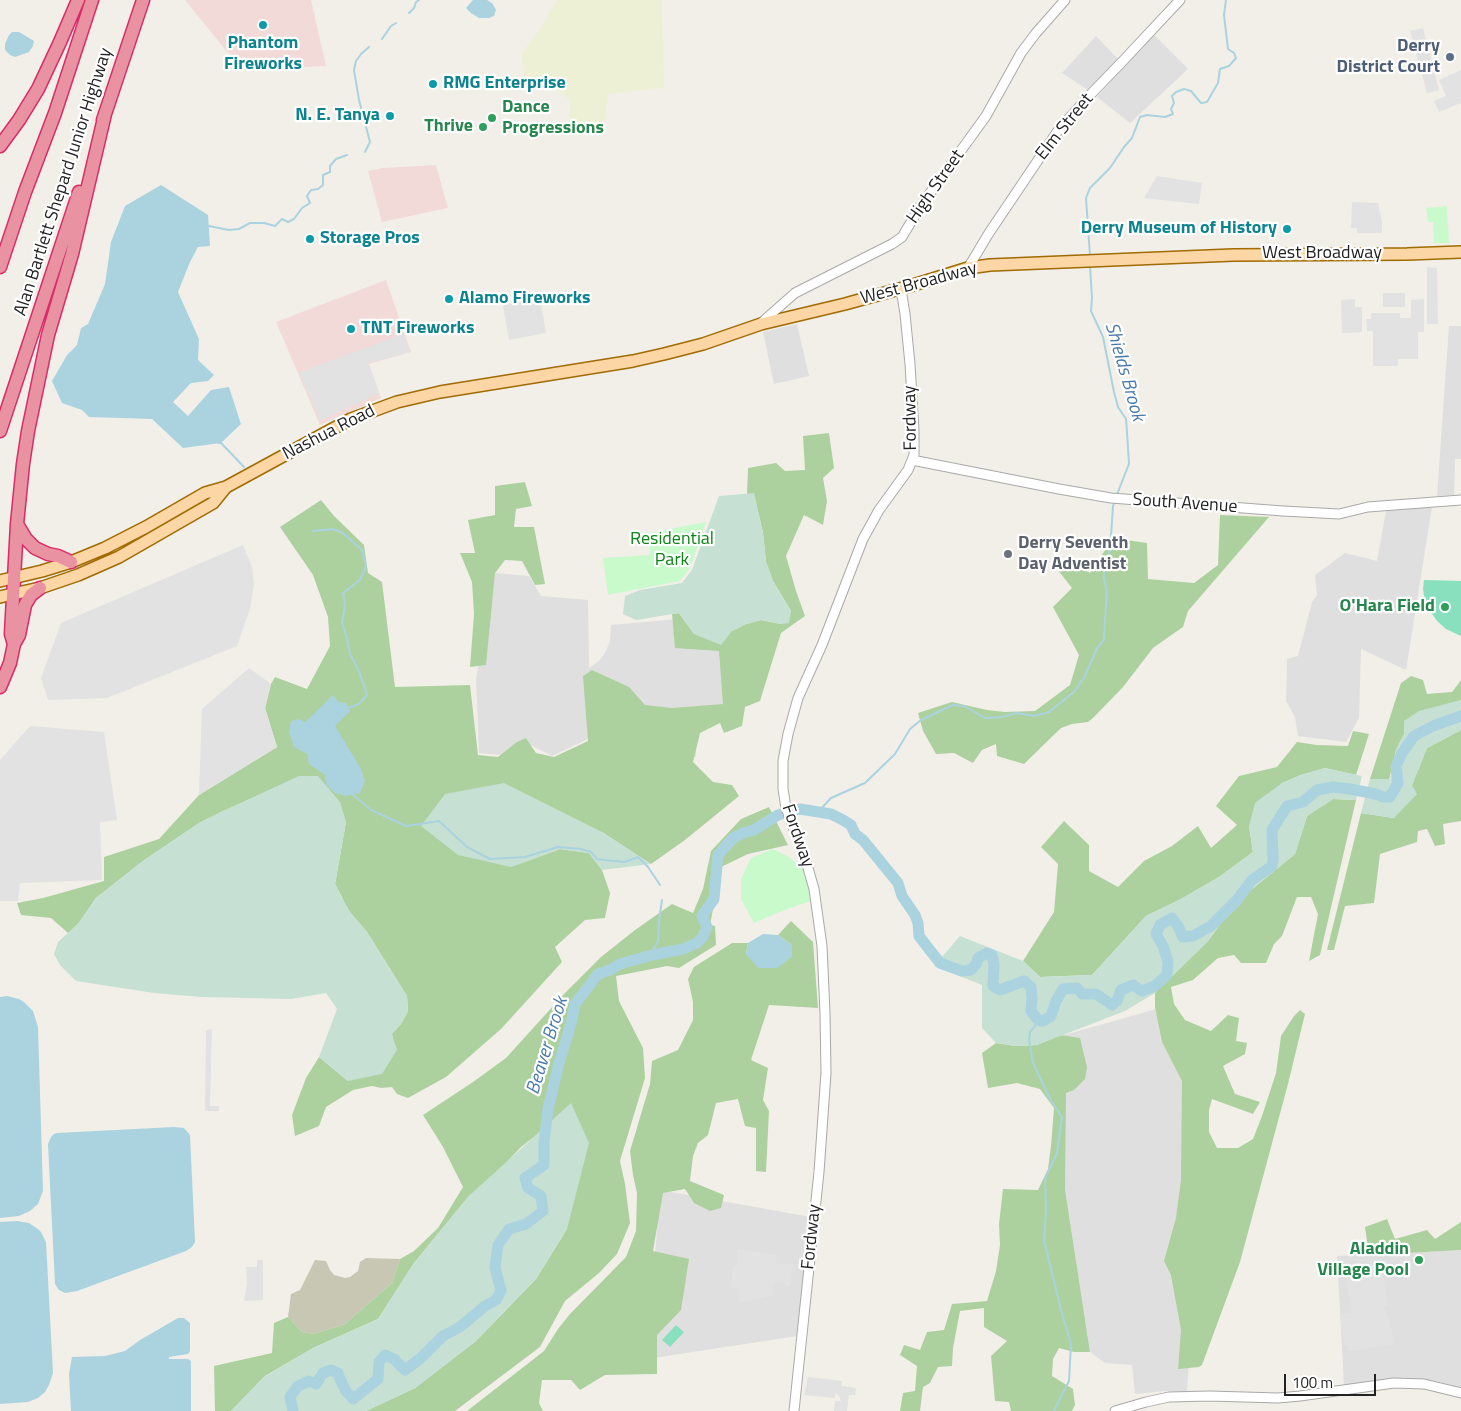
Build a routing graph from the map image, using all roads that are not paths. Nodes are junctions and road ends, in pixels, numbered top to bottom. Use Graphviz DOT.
graph roads {
  1 [pos="78,0"];
  2 [pos="92,0"];
  3 [pos="143,0"];
  4 [pos="1066,0"];
  5 [pos="1180,0"];
  6 [pos="105,114"];
  7 [pos="0,146"];
  8 [pos="1461,252"];
  9 [pos="0,268"];
  10 [pos="968,268"];
  11 [pos="901,288"];
  12 [pos="760,324"];
  13 [pos="466,387"];
  14 [pos="0,431"];
  15 [pos="912,460"];
  16 [pos="226,487"];
  17 [pos="1461,500"];
  18 [pos="17,524"];
  19 [pos="71,562"];
  20 [pos="14,578"];
  21 [pos="0,581"];
  22 [pos="40,588"];
  23 [pos="6,596"];
  24 [pos="14,644"];
  25 [pos="0,687"];
  26 [pos="1461,1393"];
  27 [pos="794,1411"];
  28 [pos="1115,1411"];
  1 -- 7 [label="highway"];
  2 -- 9 [label="highway, Alan Bartlett Shepard Junior Highway"];
  3 -- 6 [label="highway, Alan Bartlett Shepard Junior Highway"];
  4 -- 12 [label="street, High Street"];
  5 -- 10 [label="street, Elm Street"];
  6 -- 14 [label="highway, Alan Bartlett Shepard Junior Highway"];
  6 -- 18 [label="highway"];
  8 -- 10 [label="main road, West Broadway"];
  10 -- 11 [label="main road, West Broadway"];
  11 -- 12 [label="main road, West Broadway"];
  11 -- 15 [label="street, Fordway"];
  12 -- 13 [label="main road, West Broadway"];
  13 -- 16 [label="main road, Nashua Road"];
  15 -- 17 [label="street, South Avenue"];
  15 -- 27 [label="street, Fordway"];
  16 -- 19 [label="main road, Nashua Road"];
  16 -- 22 [label="main road, Nashua Road"];
  18 -- 19 [label="highway"];
  18 -- 20 [label="highway"];
  19 -- 20 [label="main road, Nashua Road"];
  20 -- 21 [label="main road, Nashua Road"];
  20 -- 23 [label="highway"];
  22 -- 23 [label="main road, Nashua Road"];
  22 -- 24 [label="highway"];
  23 -- 24 [label="highway"];
  24 -- 25 [label="highway"];
  26 -- 28 [label="street"];
}
